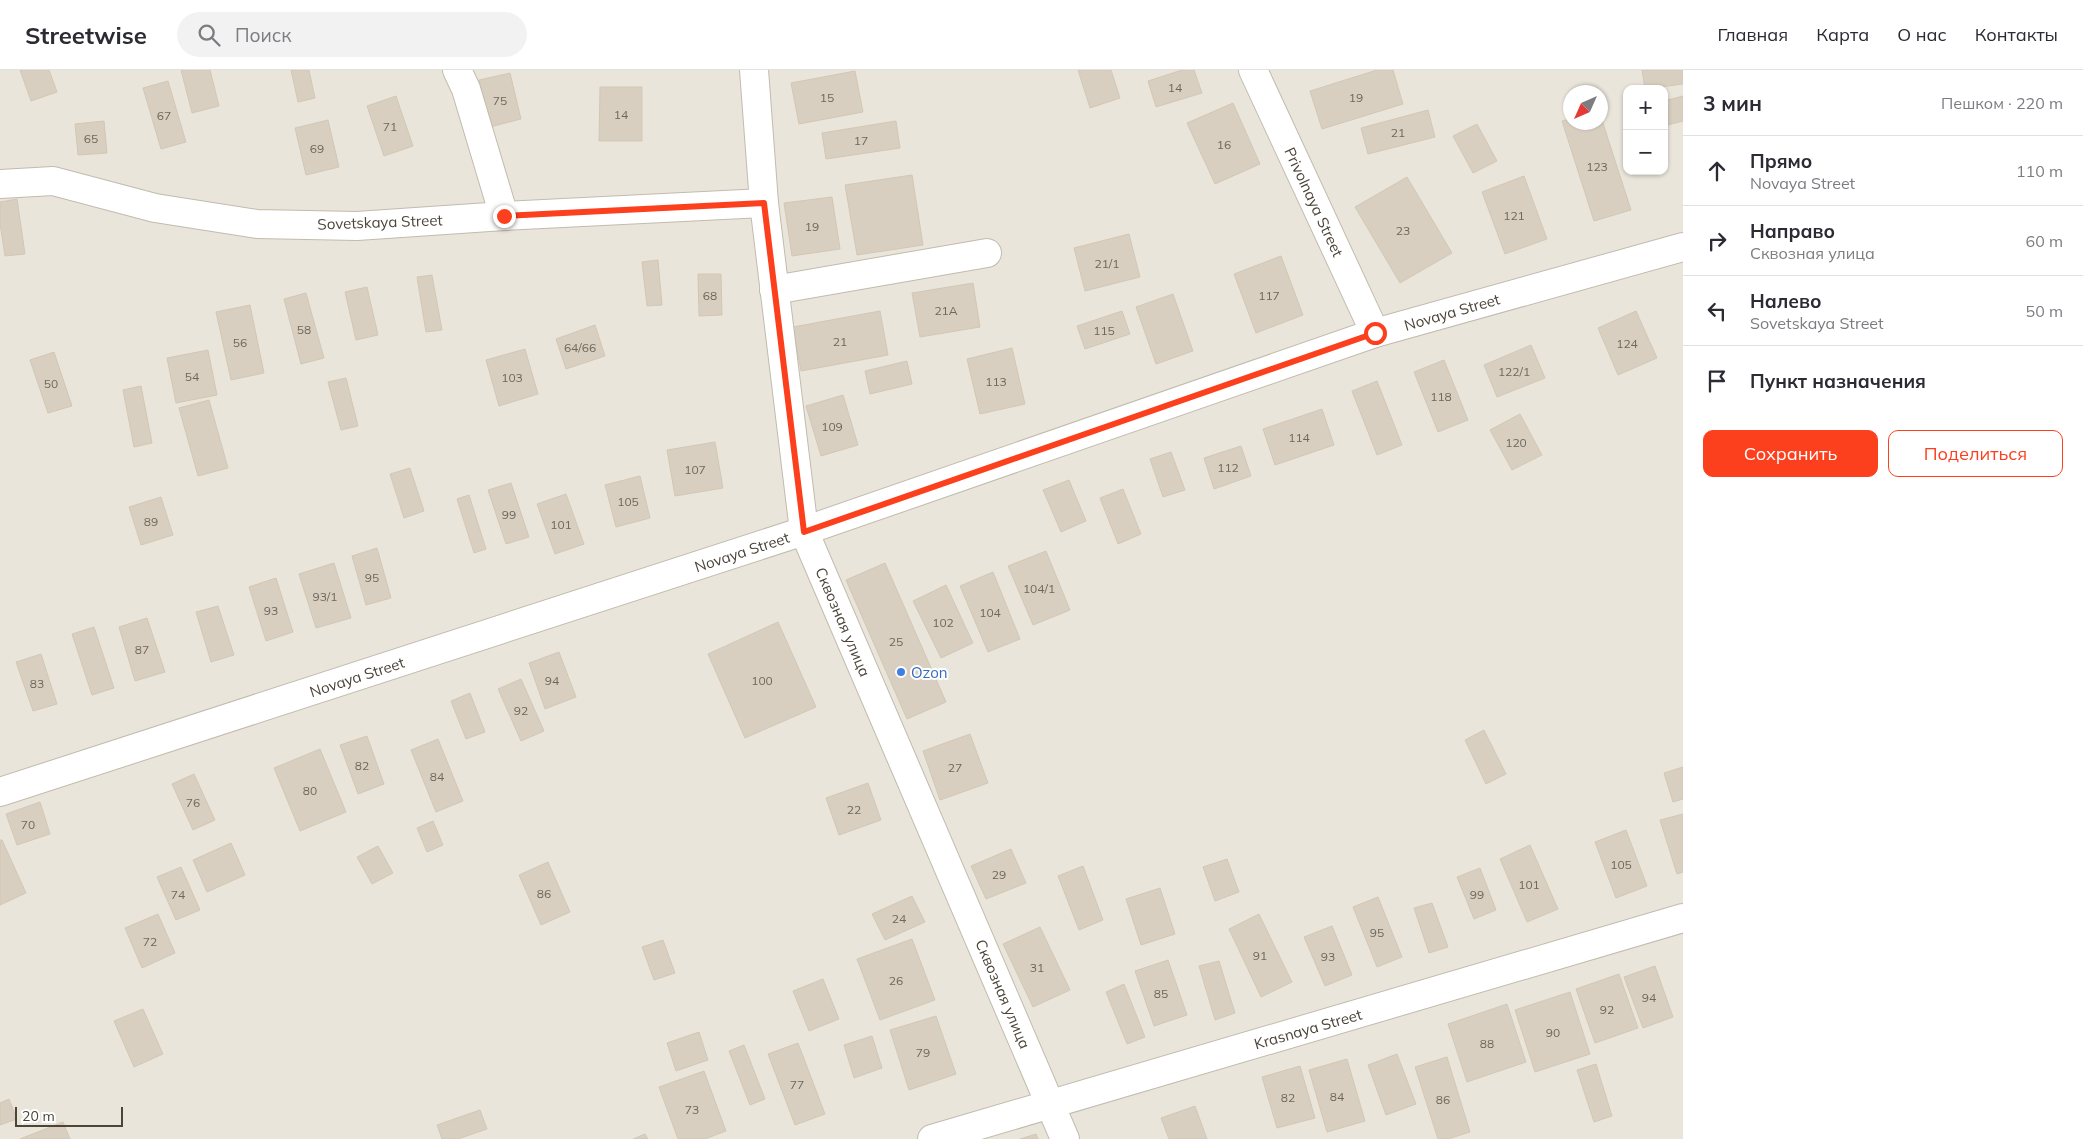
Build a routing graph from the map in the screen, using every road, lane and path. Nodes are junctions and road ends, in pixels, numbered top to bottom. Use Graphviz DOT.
graph roads {
  1 [pos="457,70"];
  2 [pos="754,70"];
  3 [pos="1253,70"];
  4 [pos="0,184"];
  5 [pos="764,203"];
  6 [pos="504,216"];
  7 [pos="1683,246"];
  8 [pos="987,253"];
  9 [pos="774,290"];
  10 [pos="1375,333"];
  11 [pos="804,532"];
  12 [pos="0,792"];
  13 [pos="1683,918"];
  14 [pos="1050,1105"];
  15 [pos="932,1139"];
  16 [pos="1065,1139"];
  1 -- 6 [label="street"];
  2 -- 5 [label="street, Сквозная улица"];
  3 -- 10 [label="street, Privolnaya Street"];
  4 -- 6 [label="street, Sovetskaya Street"];
  5 -- 6 [label="street, Sovetskaya Street"];
  5 -- 9 [label="street, Сквозная улица"];
  7 -- 10 [label="street, Novaya Street"];
  8 -- 9 [label="street"];
  9 -- 11 [label="street, Сквозная улица"];
  10 -- 11 [label="street, Novaya Street"];
  11 -- 12 [label="street, Novaya Street"];
  11 -- 14 [label="street, Сквозная улица"];
  13 -- 14 [label="street, Krasnaya Street"];
  14 -- 15 [label="street, Krasnaya Street"];
  14 -- 16 [label="street, Сквозная улица"];
}
